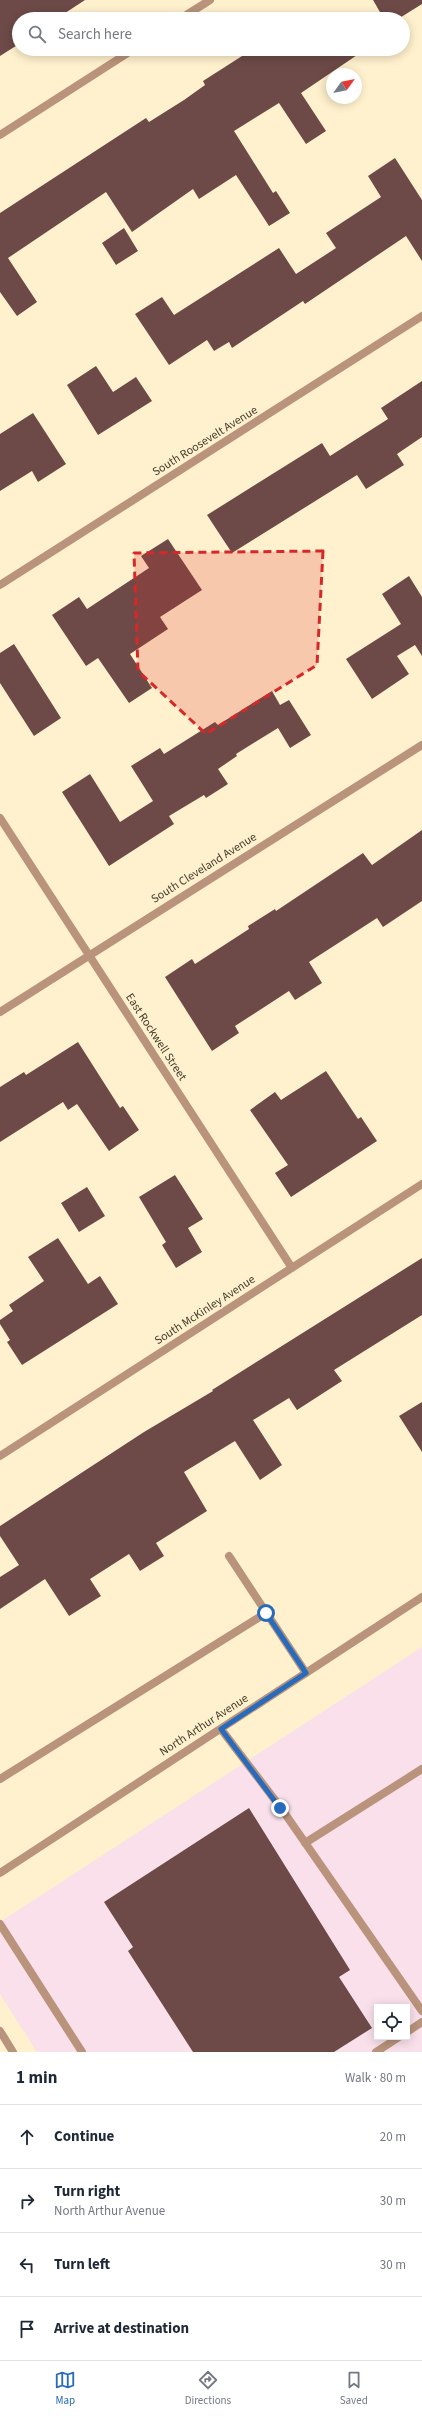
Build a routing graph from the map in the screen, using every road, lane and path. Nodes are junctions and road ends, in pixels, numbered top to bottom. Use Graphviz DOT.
graph roads {
  1 [pos="210,0"];
  2 [pos="191,12"];
  3 [pos="123,56"];
  4 [pos="0,135"];
  5 [pos="422,316"];
  6 [pos="0,585"];
  7 [pos="422,745"];
  8 [pos="0,818"];
  9 [pos="88,955"];
  10 [pos="0,1012"];
  11 [pos="422,1184"];
  12 [pos="292,1268"];
  13 [pos="0,1456"];
  14 [pos="229,1556"];
  15 [pos="422,1597"];
  16 [pos="266,1613"];
  17 [pos="306,1673"];
  18 [pos="221,1729"];
  19 [pos="422,1769"];
  20 [pos="0,1779"];
  21 [pos="305,1843"];
  22 [pos="0,1873"];
  23 [pos="0,1924"];
  24 [pos="422,2012"];
  25 [pos="422,2022"];
  26 [pos="410,2030"];
  27 [pos="0,2031"];
  28 [pos="394,2040"];
  29 [pos="13,2052"];
  30 [pos="82,2052"];
  31 [pos="376,2052"];
  1 -- 2 [label="street"];
  3 -- 4 [label="street"];
  5 -- 6 [label="street, South Roosevelt Avenue"];
  7 -- 9 [label="street, South Cleveland Avenue"];
  8 -- 9 [label="street, East Rockwell Street"];
  9 -- 10 [label="street, South Cleveland Avenue"];
  9 -- 12 [label="street, East Rockwell Street"];
  11 -- 12 [label="street, South McKinley Avenue"];
  12 -- 13 [label="street, South McKinley Avenue"];
  14 -- 16 [label="street"];
  15 -- 17 [label="street, North Arthur Avenue"];
  16 -- 17 [label="street"];
  16 -- 20 [label="street"];
  17 -- 18 [label="street, North Arthur Avenue"];
  18 -- 21 [label="street"];
  18 -- 22 [label="street, North Arthur Avenue"];
  19 -- 21 [label="street"];
  21 -- 24 [label="street"];
  23 -- 30 [label="street"];
  25 -- 26 [label="street"];
  27 -- 29 [label="street"];
  28 -- 31 [label="street"];
}
